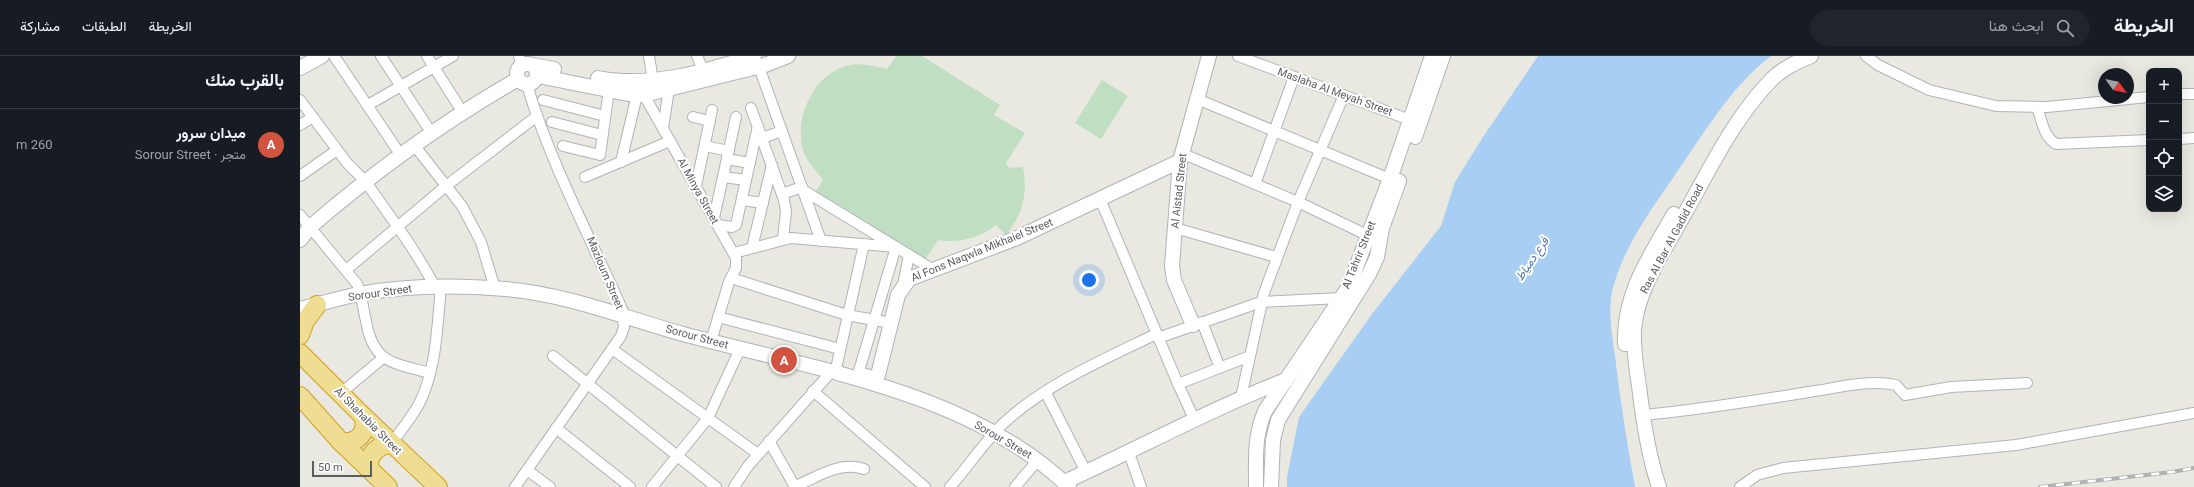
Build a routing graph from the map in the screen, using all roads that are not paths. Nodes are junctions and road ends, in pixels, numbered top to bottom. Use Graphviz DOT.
graph roads {
  1 [pos="322,56"];
  2 [pos="334,56"];
  3 [pos="381,56"];
  4 [pos="427,56"];
  5 [pos="453,56"];
  6 [pos="649,56"];
  7 [pos="697,56"];
  8 [pos="787,56"];
  9 [pos="1209,56"];
  10 [pos="1238,56"];
  11 [pos="1432,56"];
  12 [pos="1443,56"];
  13 [pos="1790,56"];
  14 [pos="1811,56"];
  15 [pos="1866,56"];
  16 [pos="749,60"];
  17 [pos="434,67"];
  18 [pos="300,68"];
  19 [pos="703,70"];
  20 [pos="525,71"];
  21 [pos="1294,77"];
  22 [pos="401,86"];
  23 [pos="651,88"];
  24 [pos="609,90"];
  25 [pos="2182,94"];
  26 [pos="2194,94"];
  27 [pos="1344,95"];
  28 [pos="2146,97"];
  29 [pos="1197,99"];
  30 [pos="300,100"];
  31 [pos="543,100"];
  32 [pos="368,105"];
  33 [pos="458,105"];
  34 [pos="2037,107"];
  35 [pos="752,108"];
  36 [pos="537,116"];
  37 [pos="605,116"];
  38 [pos="313,117"];
  39 [pos="693,117"];
  40 [pos="736,117"];
  41 [pos="1410,120"];
  42 [pos="552,122"];
  43 [pos="300,125"];
  44 [pos="427,126"];
  45 [pos="758,126"];
  46 [pos="663,128"];
  47 [pos="782,131"];
  48 [pos="1274,132"];
  49 [pos="602,135"];
  50 [pos="762,138"];
  51 [pos="2194,138"];
  52 [pos="2182,139"];
  53 [pos="2146,140"];
  54 [pos="670,141"];
  55 [pos="414,145"];
  56 [pos="563,146"];
  57 [pos="705,146"];
  58 [pos="396,148"];
  59 [pos="338,150"];
  60 [pos="1320,151"];
  61 [pos="728,155"];
  62 [pos="1180,157"];
  63 [pos="621,162"];
  64 [pos="750,162"];
  65 [pos="772,165"];
  66 [pos="300,176"];
  67 [pos="585,177"];
  68 [pos="723,177"];
  69 [pos="362,179"];
  70 [pos="1390,179"];
  71 [pos="746,180"];
  72 [pos="1255,184"];
  73 [pos="446,186"];
  74 [pos="696,186"];
  75 [pos="1695,186"];
  76 [pos="802,189"];
  77 [pos="782,194"];
  78 [pos="1100,199"];
  79 [pos="742,200"];
  80 [pos="1298,202"];
  81 [pos="763,203"];
  82 [pos="716,221"];
  83 [pos="304,222"];
  84 [pos="399,226"];
  85 [pos="1175,228"];
  86 [pos="783,239"];
  87 [pos="300,240"];
  88 [pos="821,241"];
  89 [pos="1365,241"];
  90 [pos="864,244"];
  91 [pos="896,247"];
  92 [pos="752,248"];
  93 [pos="1378,252"];
  94 [pos="734,253"];
  95 [pos="909,255"];
  96 [pos="1276,257"];
  97 [pos="932,269"];
  98 [pos="346,270"];
  99 [pos="1360,276"];
  100 [pos="731,278"];
  101 [pos="903,285"];
  102 [pos="438,287"];
  103 [pos="495,289"];
  104 [pos="361,294"];
  105 [pos="1341,298"];
  106 [pos="1261,302"];
  107 [pos="308,307"];
  108 [pos="847,315"];
  109 [pos="624,317"];
  110 [pos="718,317"];
  111 [pos="873,321"];
  112 [pos="891,323"];
  113 [pos="1197,324"];
  114 [pos="300,334"];
  115 [pos="1157,336"];
  116 [pos="710,341"];
  117 [pos="612,349"];
  118 [pos="740,349"];
  119 [pos="840,349"];
  120 [pos="300,353"];
  121 [pos="553,356"];
  122 [pos="1250,356"];
  123 [pos="383,358"];
  124 [pos="1220,368"];
  125 [pos="430,372"];
  126 [pos="850,375"];
  127 [pos="1286,380"];
  128 [pos="2027,383"];
  129 [pos="588,384"];
  130 [pos="1178,384"];
  131 [pos="813,391"];
  132 [pos="340,393"];
  133 [pos="1046,393"];
  134 [pos="300,396"];
  135 [pos="1241,397"];
  136 [pos="2194,413"];
  137 [pos="1643,415"];
  138 [pos="364,417"];
  139 [pos="708,418"];
  140 [pos="1195,421"];
  141 [pos="556,428"];
  142 [pos="995,434"];
  143 [pos="769,441"];
  144 [pos="341,442"];
  145 [pos="391,444"];
  146 [pos="1130,453"];
  147 [pos="758,454"];
  148 [pos="678,456"];
  149 [pos="1038,460"];
  150 [pos="368,468"];
  151 [pos="864,469"];
  152 [pos="527,470"];
  153 [pos="1086,472"];
  154 [pos="1066,485"];
  155 [pos="388,487"];
  156 [pos="438,487"];
  157 [pos="515,487"];
  158 [pos="550,487"];
  159 [pos="630,487"];
  160 [pos="652,487"];
  161 [pos="716,487"];
  162 [pos="734,487"];
  163 [pos="795,487"];
  164 [pos="925,487"];
  165 [pos="950,487"];
  166 [pos="1015,487"];
  167 [pos="1142,487"];
  168 [pos="1256,487"];
  169 [pos="1271,487"];
  170 [pos="1650,487"];
  171 [pos="1659,487"];
  172 [pos="1740,487"];
  1 -- 18 [label="street"];
  2 -- 32 [label="street"];
  3 -- 22 [label="street"];
  4 -- 17 [label="street"];
  5 -- 17 [label="street"];
  6 -- 23 [label="street"];
  7 -- 19 [label="street"];
  8 -- 16 [label="street"];
  9 -- 29 [label="street, Al Aistad Street"];
  10 -- 21 [label="street, Maslaha Al Meyah Street"];
  11 -- 41 [label="street, Al Tahrir Street"];
  12 -- 93 [label="street, Al Tahrir Street"];
  13 -- 75 [label="street, Ras Al Bar Al Gadid Road"];
  14 -- 75 [label="street, Ras Al Bar Al Gadid Road"];
  15 -- 34 [label="street"];
  16 -- 19 [label="street"];
  16 -- 23 [label="street"];
  16 -- 47 [label="street"];
  17 -- 22 [label="street"];
  17 -- 33 [label="street"];
  19 -- 23 [label="street"];
  20 -- 23 [label="street"];
  20 -- 24 [label="street"];
  20 -- 33 [label="street"];
  20 -- 36 [label="street, Mazloum Street"];
  20 -- 55 [label="street"];
  21 -- 27 [label="street, Maslaha Al Meyah Street"];
  21 -- 48 [label="street"];
  22 -- 32 [label="street"];
  22 -- 44 [label="street"];
  23 -- 24 [label="street"];
  23 -- 46 [label="street, Al Minya Street"];
  23 -- 46 [label="street"];
  23 -- 63 [label="street"];
  24 -- 37 [label="street"];
  25 -- 26 [label="street"];
  27 -- 41 [label="street, Maslaha Al Meyah Street"];
  27 -- 60 [label="street"];
  28 -- 34 [label="street"];
  29 -- 48 [label="street"];
  29 -- 62 [label="street, Al Aistad Street"];
  30 -- 38 [label="street"];
  31 -- 37 [label="street"];
  32 -- 58 [label="street"];
  33 -- 44 [label="street"];
  34 -- 53 [label="street"];
  35 -- 45 [label="street"];
  36 -- 73 [label="street"];
  36 -- 109 [label="street, Mazloum Street"];
  37 -- 49 [label="street"];
  38 -- 43 [label="street"];
  38 -- 59 [label="street"];
  39 -- 57 [label="street"];
  40 -- 61 [label="street"];
  41 -- 70 [label="street, Al Tahrir Street"];
  42 -- 49 [label="street"];
  44 -- 58 [label="street"];
  45 -- 50 [label="street"];
  45 -- 64 [label="street"];
  46 -- 54 [label="street, Al Minya Street"];
  47 -- 50 [label="street"];
  47 -- 76 [label="street"];
  48 -- 60 [label="street"];
  48 -- 72 [label="street"];
  49 -- 56 [label="street"];
  50 -- 65 [label="street"];
  51 -- 52 [label="street"];
  54 -- 63 [label="street"];
  54 -- 74 [label="street, Al Minya Street"];
  55 -- 69 [label="street"];
  55 -- 73 [label="street"];
  57 -- 61 [label="street"];
  57 -- 74 [label="street"];
  58 -- 69 [label="street"];
  59 -- 66 [label="street"];
  59 -- 69 [label="street"];
  60 -- 70 [label="street"];
  60 -- 80 [label="street"];
  61 -- 64 [label="street"];
  61 -- 68 [label="street"];
  62 -- 72 [label="street"];
  62 -- 78 [label="street, Al Fons Naqwla Mikhaiel Street"];
  62 -- 85 [label="street, Al Aistad Street"];
  63 -- 67 [label="street"];
  64 -- 71 [label="street"];
  65 -- 77 [label="street"];
  65 -- 81 [label="street"];
  68 -- 71 [label="street"];
  68 -- 82 [label="street"];
  69 -- 83 [label="street"];
  69 -- 84 [label="street"];
  70 -- 89 [label="street, Al Tahrir Street"];
  71 -- 79 [label="street"];
  72 -- 80 [label="street"];
  73 -- 84 [label="street"];
  73 -- 103 [label="street"];
  74 -- 82 [label="street, Al Minya Street"];
  75 -- 137 [label="street, Ras Al Bar Al Gadid Road"];
  75 -- 170 [label="street, Ras Al Bar Al Gadid Road"];
  76 -- 77 [label="street"];
  76 -- 88 [label="street"];
  76 -- 91 [label="street"];
  77 -- 86 [label="street"];
  78 -- 97 [label="street, Al Fons Naqwla Mikhaiel Street"];
  78 -- 115 [label="street"];
  79 -- 81 [label="street"];
  79 -- 82 [label="street"];
  80 -- 89 [label="street"];
  80 -- 96 [label="street"];
  81 -- 92 [label="street"];
  82 -- 94 [label="street, Al Minya Street"];
  83 -- 87 [label="street"];
  83 -- 98 [label="street"];
  84 -- 98 [label="street"];
  84 -- 102 [label="street"];
  85 -- 96 [label="street"];
  85 -- 113 [label="street, Al Aistad Street"];
  86 -- 88 [label="street"];
  86 -- 92 [label="street"];
  88 -- 90 [label="street"];
  89 -- 93 [label="street"];
  89 -- 99 [label="street, Al Tahrir Street"];
  90 -- 91 [label="street"];
  90 -- 108 [label="street"];
  91 -- 95 [label="street"];
  91 -- 111 [label="street"];
  92 -- 94 [label="street"];
  93 -- 99 [label="street, Al Tahrir Street"];
  94 -- 100 [label="street"];
  95 -- 97 [label="street"];
  95 -- 101 [label="street"];
  96 -- 106 [label="street"];
  97 -- 101 [label="street, Al Fons Naqwla Mikhaiel Street"];
  98 -- 104 [label="street"];
  99 -- 105 [label="street, Al Tahrir Street"];
  99 -- 169 [label="street, Al Tahrir Street"];
  100 -- 108 [label="street"];
  100 -- 110 [label="street"];
  101 -- 112 [label="street, Al Fons Naqwla Mikhaiel Street"];
  102 -- 103 [label="street, Sorour Street"];
  102 -- 104 [label="street, Sorour Street"];
  102 -- 125 [label="street"];
  103 -- 109 [label="street, Sorour Street"];
  104 -- 107 [label="street, Sorour Street"];
  104 -- 123 [label="street"];
  105 -- 106 [label="street"];
  105 -- 127 [label="street, Al Tahrir Street"];
  106 -- 113 [label="street"];
  106 -- 122 [label="street"];
  107 -- 114 [label="highway"];
  108 -- 111 [label="street"];
  108 -- 119 [label="street"];
  109 -- 116 [label="street, Sorour Street"];
  109 -- 117 [label="street, Mazloum Street"];
  110 -- 116 [label="street"];
  110 -- 119 [label="street"];
  111 -- 112 [label="street"];
  111 -- 126 [label="street"];
  112 -- 126 [label="street, Al Fons Naqwla Mikhaiel Street"];
  113 -- 115 [label="street"];
  113 -- 124 [label="street"];
  115 -- 130 [label="street"];
  115 -- 133 [label="street"];
  116 -- 118 [label="street, Sorour Street"];
  117 -- 129 [label="street, Mazloum Street"];
  117 -- 139 [label="street"];
  118 -- 126 [label="street, Sorour Street"];
  118 -- 139 [label="street"];
  119 -- 126 [label="street"];
  120 -- 132 [label="highway, Al Shahabia Street"];
  121 -- 129 [label="street"];
  122 -- 124 [label="street"];
  122 -- 135 [label="street"];
  123 -- 125 [label="street"];
  123 -- 132 [label="street"];
  124 -- 130 [label="street"];
  125 -- 145 [label="street"];
  126 -- 131 [label="street"];
  126 -- 142 [label="street, Sorour Street"];
  127 -- 135 [label="street"];
  127 -- 168 [label="street, Al Tahrir Street"];
  128 -- 137 [label="street"];
  129 -- 141 [label="street, Mazloum Street"];
  129 -- 148 [label="street"];
  130 -- 140 [label="street"];
  131 -- 143 [label="street"];
  131 -- 164 [label="street"];
  132 -- 138 [label="highway, Al Shahabia Street"];
  133 -- 142 [label="street"];
  133 -- 153 [label="street"];
  134 -- 144 [label="highway"];
  135 -- 140 [label="street"];
  136 -- 172 [label="street"];
  137 -- 171 [label="street, Ras Al Bar Al Gadid Road"];
  138 -- 144 [label="highway"];
  138 -- 145 [label="highway, Al Shahabia Street"];
  139 -- 147 [label="street"];
  139 -- 148 [label="street"];
  140 -- 146 [label="street"];
  141 -- 152 [label="street, Mazloum Street"];
  141 -- 159 [label="street"];
  142 -- 149 [label="street, Sorour Street"];
  142 -- 165 [label="street"];
  143 -- 147 [label="street"];
  143 -- 163 [label="street"];
  144 -- 150 [label="highway"];
  145 -- 150 [label="highway"];
  145 -- 156 [label="highway, Al Shahabia Street"];
  146 -- 153 [label="street"];
  146 -- 167 [label="street"];
  147 -- 162 [label="street"];
  148 -- 160 [label="street"];
  148 -- 161 [label="street"];
  149 -- 154 [label="street, Sorour Street"];
  149 -- 166 [label="street"];
  150 -- 155 [label="highway"];
  151 -- 163 [label="street"];
  152 -- 157 [label="street, Mazloum Street"];
  152 -- 158 [label="street"];
  153 -- 154 [label="street"];
}
